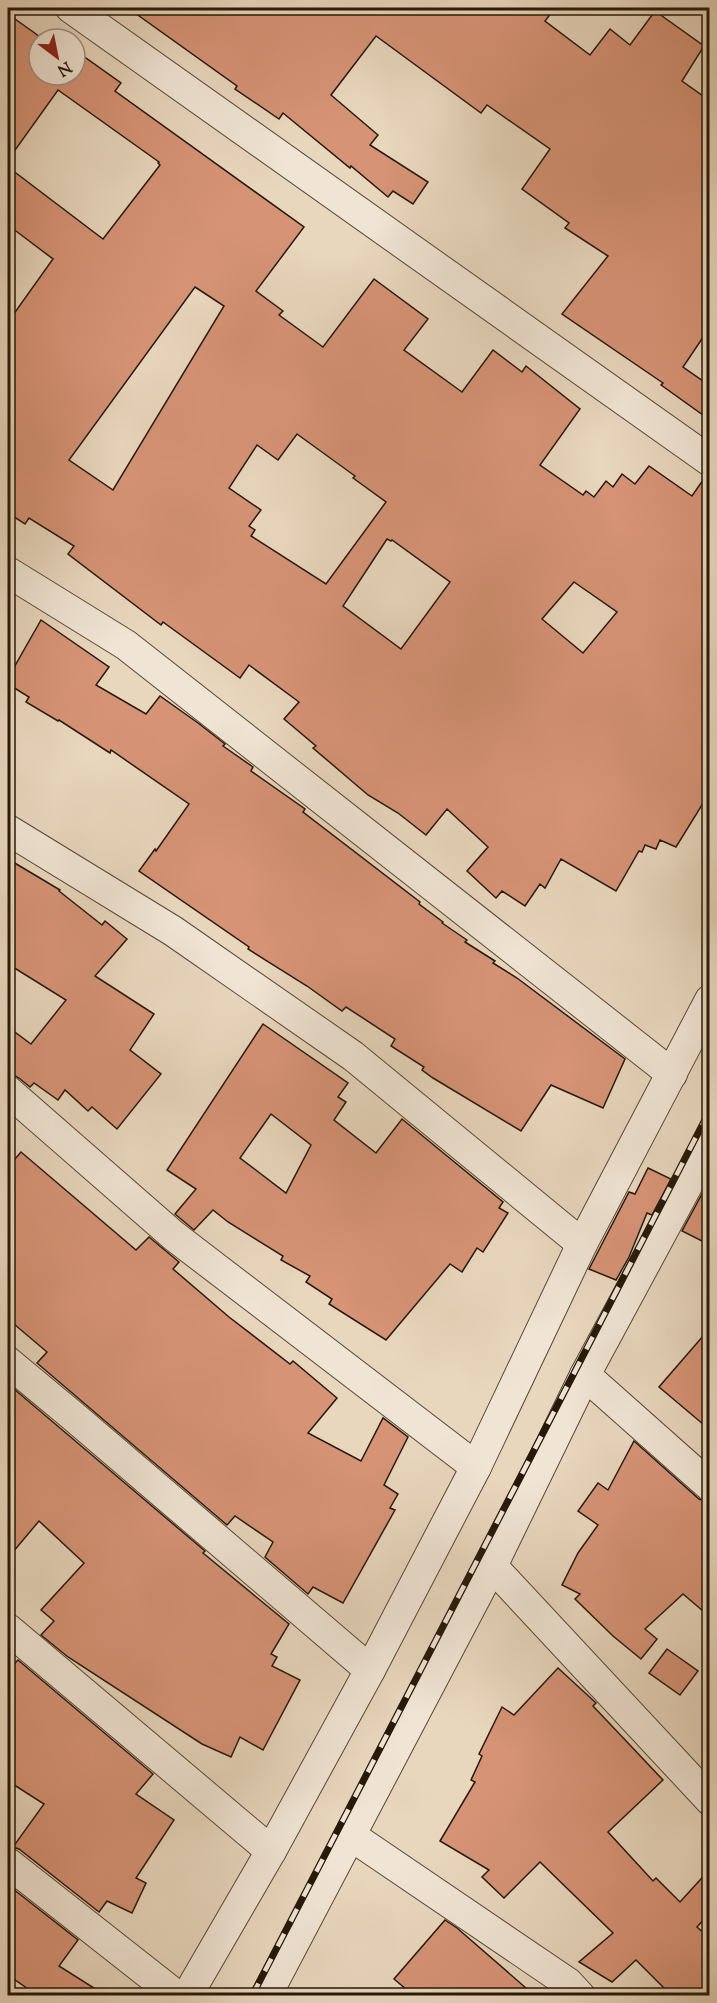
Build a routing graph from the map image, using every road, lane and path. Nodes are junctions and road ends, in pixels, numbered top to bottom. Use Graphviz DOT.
graph roads {
  1 [pos="70,8"];
  2 [pos="710,461"];
  3 [pos="8,572"];
  4 [pos="8,830"];
  5 [pos="710,1000"];
  6 [pos="672,1074"];
  7 [pos="8,1091"];
  8 [pos="710,1143"];
  9 [pos="582,1244"];
  10 [pos="8,1362"];
  11 [pos="585,1375"];
  12 [pos="476,1467"];
  13 [pos="710,1486"];
  14 [pos="492,1566"];
  15 [pos="8,1629"];
  16 [pos="370,1670"];
  17 [pos="710,1800"];
  18 [pos="350,1835"];
  19 [pos="271,1851"];
  20 [pos="8,1863"];
  21 [pos="177,1995"];
  22 [pos="187,1995"];
  23 [pos="266,1995"];
  24 [pos="580,1995"];
  1 -- 2 [label="street"];
  3 -- 6 [label="street"];
  4 -- 9 [label="street"];
  5 -- 6 [label="street"];
  6 -- 9 [label="street"];
  7 -- 12 [label="street"];
  8 -- 11 [label="street"];
  9 -- 12 [label="street"];
  10 -- 16 [label="street"];
  11 -- 13 [label="street"];
  11 -- 14 [label="street"];
  12 -- 16 [label="street"];
  14 -- 17 [label="street"];
  14 -- 18 [label="street"];
  15 -- 19 [label="street"];
  16 -- 19 [label="street"];
  18 -- 23 [label="street"];
  18 -- 24 [label="street"];
  19 -- 22 [label="street"];
  20 -- 21 [label="street"];
}
